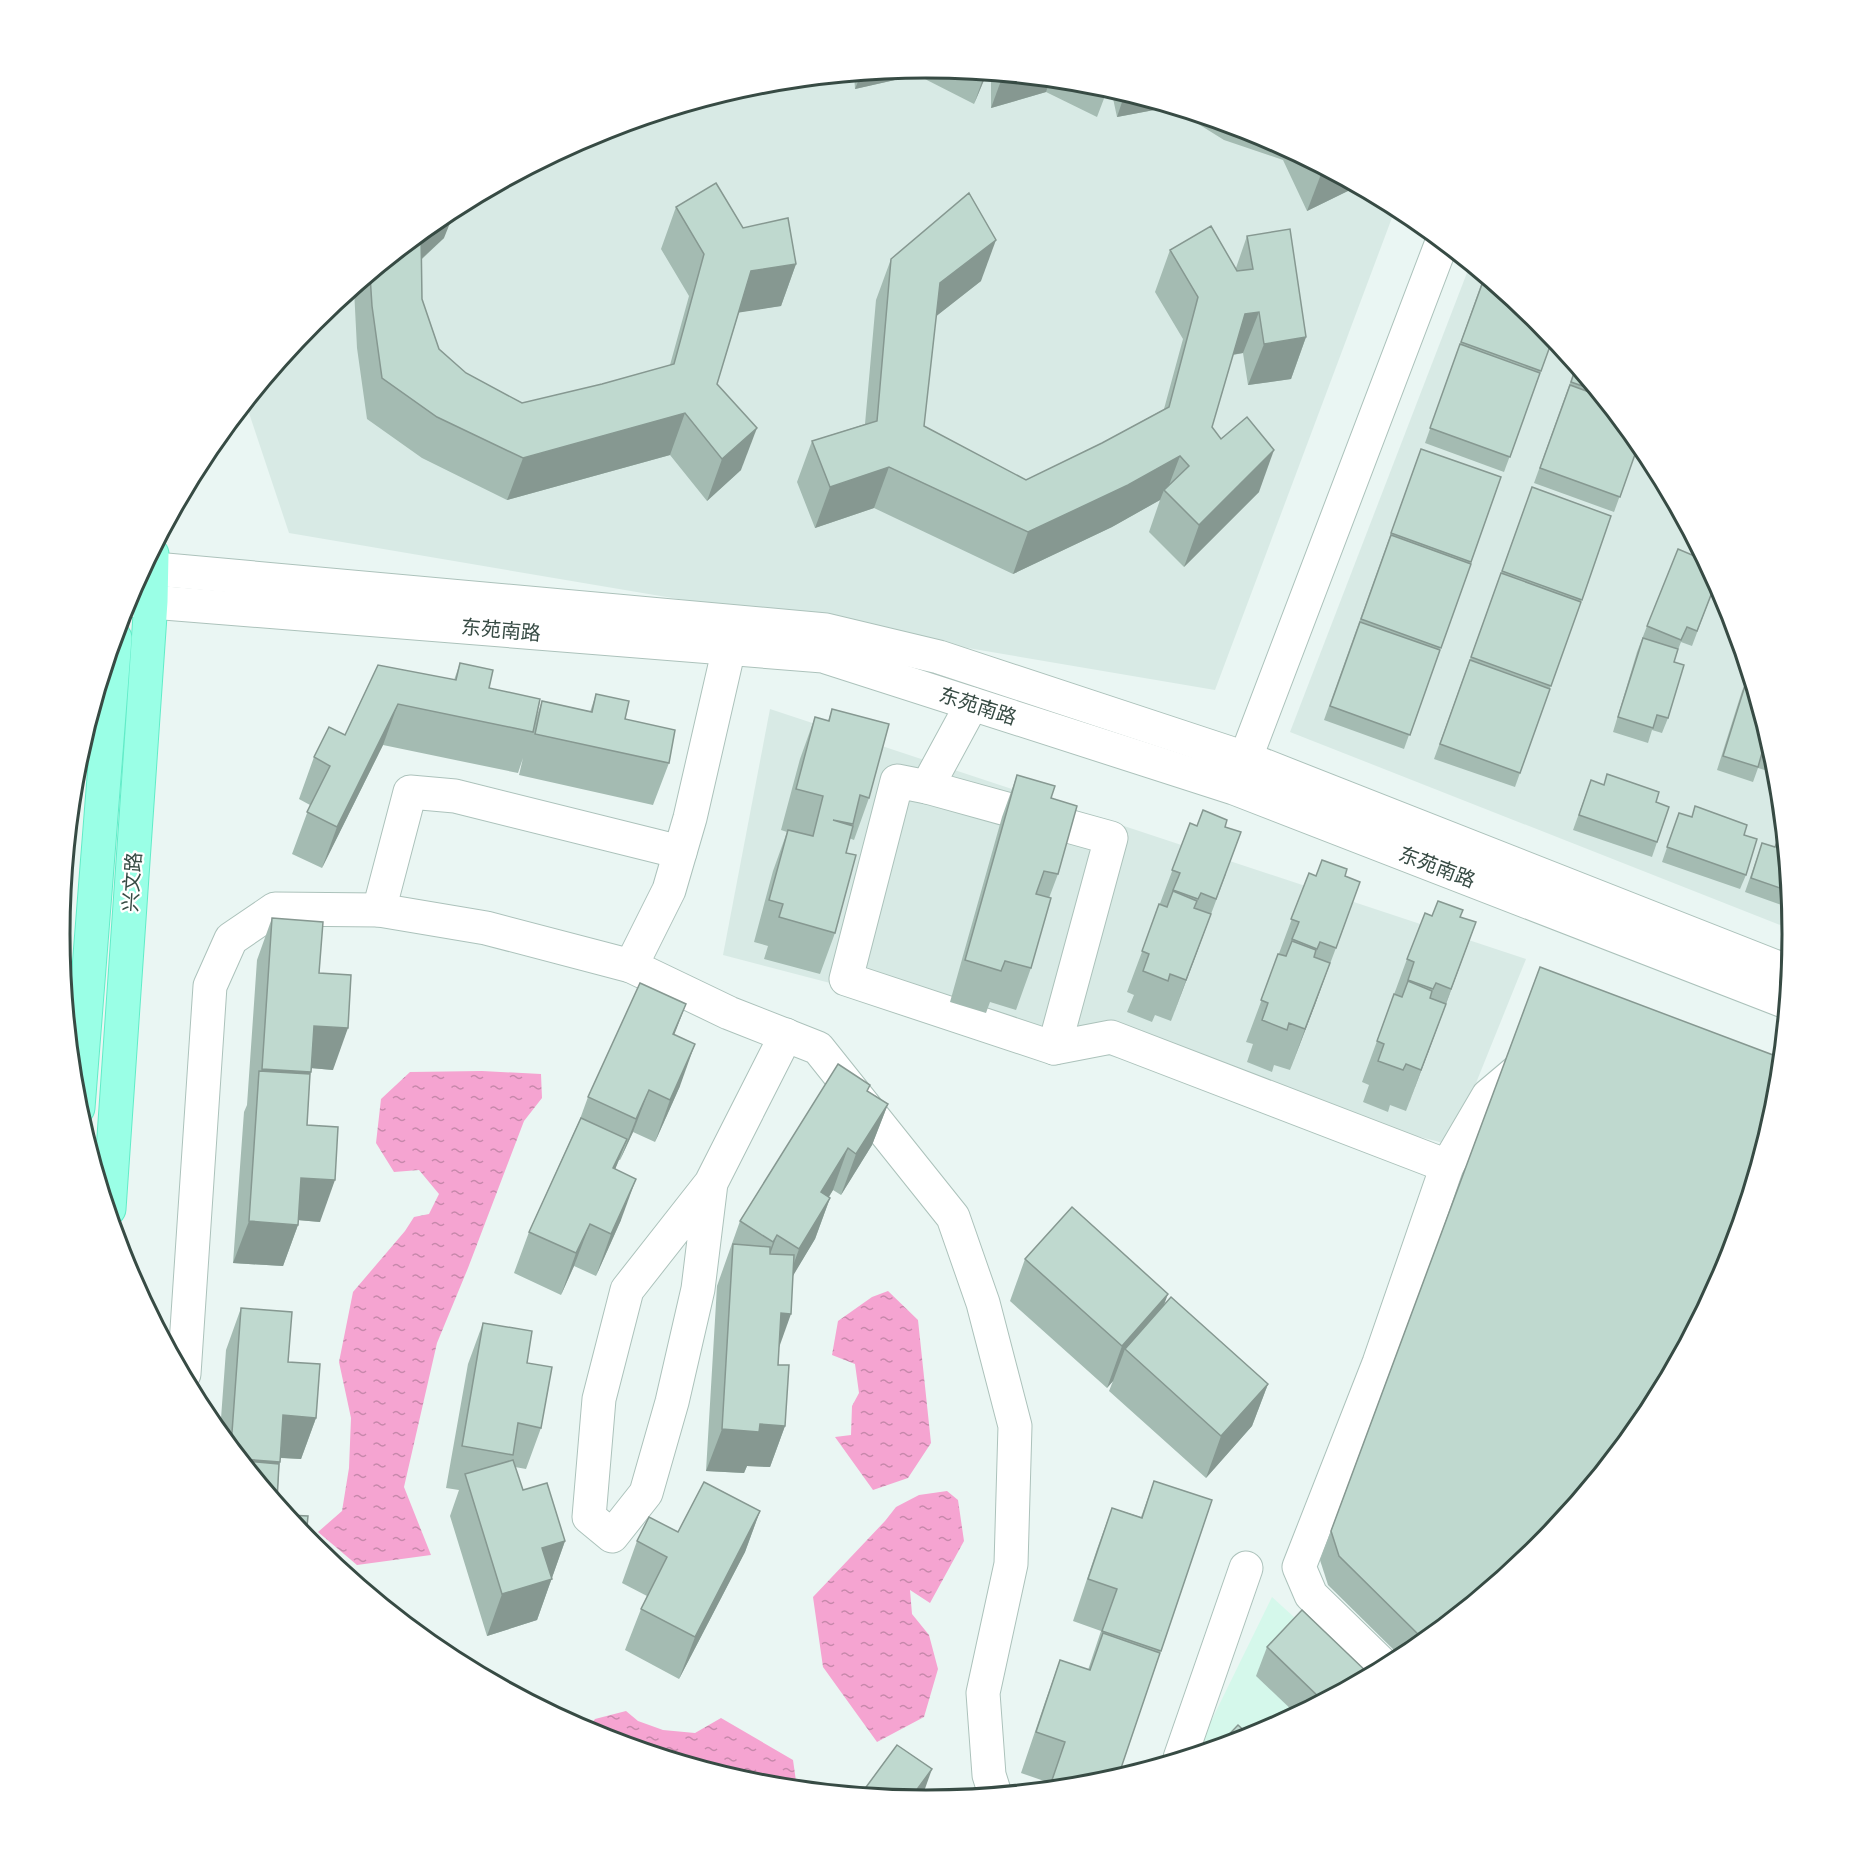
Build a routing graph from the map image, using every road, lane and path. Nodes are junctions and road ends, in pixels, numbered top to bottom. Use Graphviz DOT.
graph roads {
  1 [pos="1439,249"];
  2 [pos="155,564"];
  3 [pos="139,600"];
  4 [pos="729,648"];
  5 [pos="112,671"];
  6 [pos="972,704"];
  7 [pos="1240,773"];
  8 [pos="927,787"];
  9 [pos="680,852"];
  10 [pos="379,910"];
  11 [pos="631,966"];
  12 [pos="1781,969"];
  13 [pos="1780,999"];
  14 [pos="786,1035"];
  15 [pos="1054,1048"];
  16 [pos="81,1066"];
  17 [pos="1560,1070"];
  18 [pos="1447,1166"];
  19 [pos="711,1182"];
  20 [pos="110,1189"];
  21 [pos="1398,1307"];
  22 [pos="1429,1320"];
  23 [pos="185,1362"];
  24 [pos="1246,1568"];
  25 [pos="1378,1660"];
  26 [pos="1183,1751"];
  27 [pos="993,1787"];
  1 -- 7 [label="street"];
  2 -- 7 [label="street, 东苑南路"];
  3 -- 4 [label="street, 东苑南路"];
  3 -- 20 [label="main road, 兴文路"];
  4 -- 6 [label="street, 东苑南路"];
  4 -- 9 [label="street"];
  5 -- 16 [label="main road, 兴文路"];
  6 -- 7 [label="street, 东苑南路"];
  6 -- 8 [label="street"];
  7 -- 12 [label="street, 东苑南路"];
  7 -- 13 [label="street, 东苑南路"];
  8 -- 15 [label="street"];
  8 -- 15 [label="street"];
  9 -- 10 [label="street"];
  9 -- 11 [label="street"];
  10 -- 11 [label="street"];
  10 -- 23 [label="street"];
  11 -- 14 [label="street"];
  14 -- 19 [label="street"];
  14 -- 27 [label="street"];
  15 -- 18 [label="street"];
  17 -- 18 [label="street"];
  18 -- 21 [label="street"];
  19 -- 19 [label="street"];
  21 -- 22 [label="street"];
  21 -- 25 [label="street"];
  24 -- 26 [label="street"];
}
